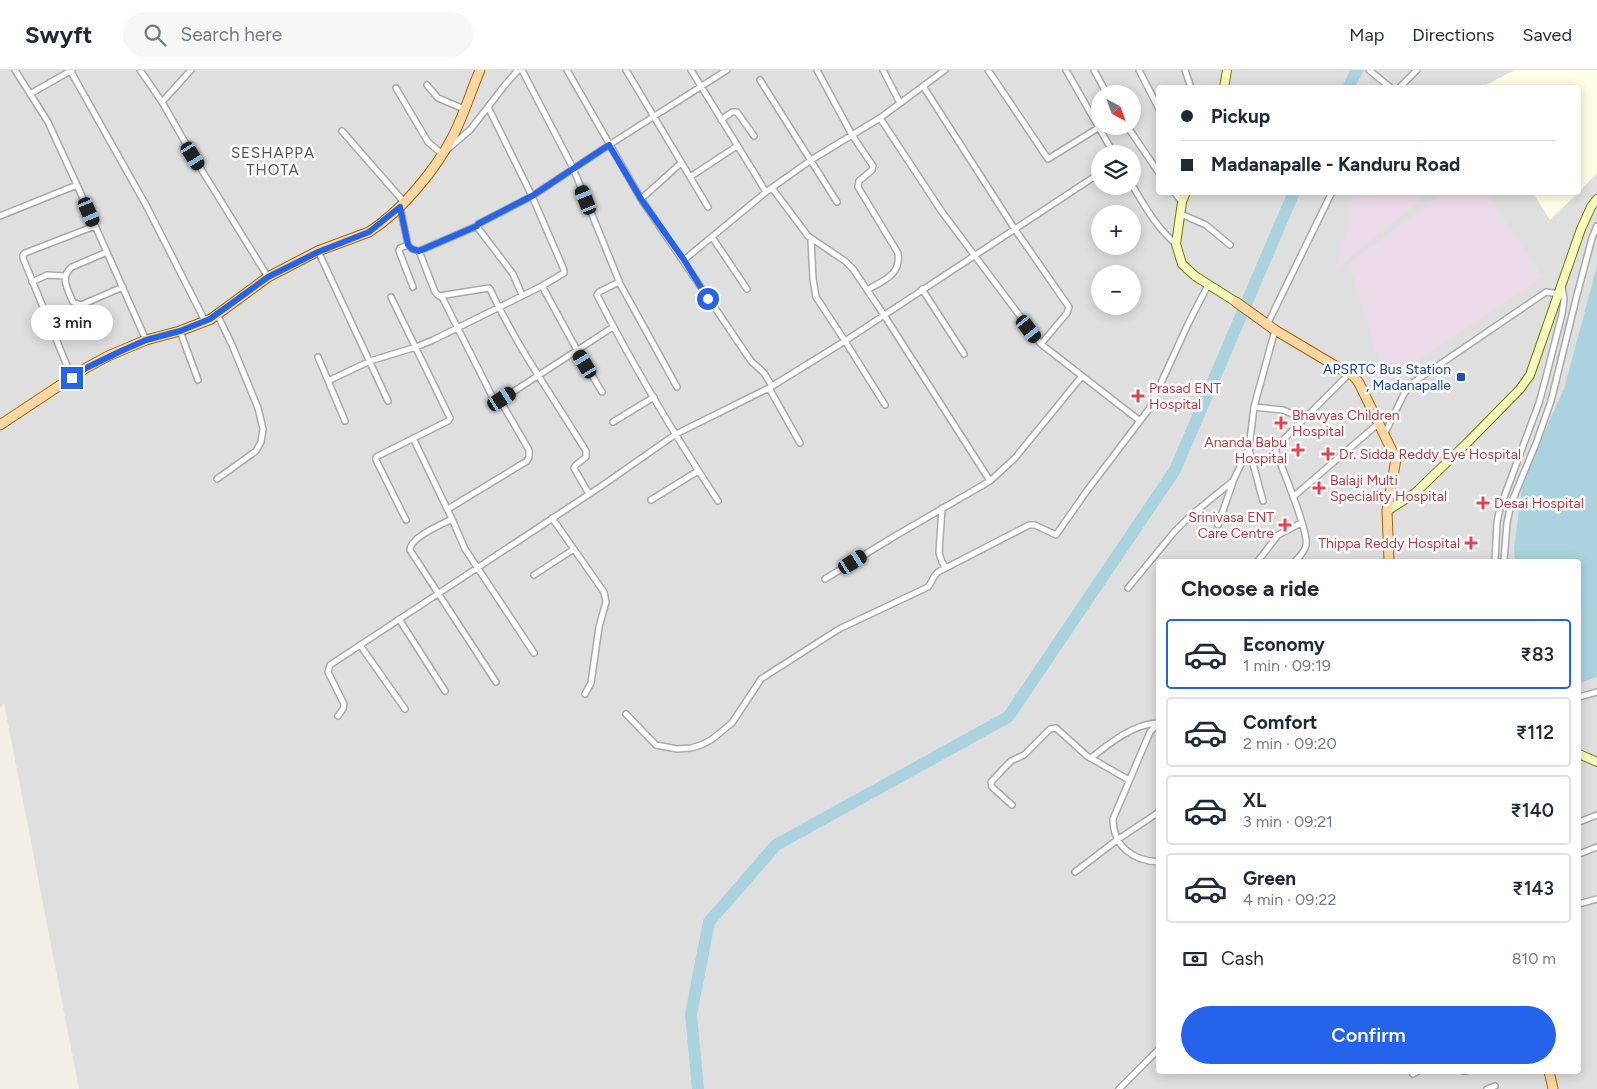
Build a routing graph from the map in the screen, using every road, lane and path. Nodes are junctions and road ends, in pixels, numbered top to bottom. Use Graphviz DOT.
graph roads {
  1 [pos="15,70"];
  2 [pos="71,70"];
  3 [pos="140,70"];
  4 [pos="181,70"];
  5 [pos="191,70"];
  6 [pos="480,70"];
  7 [pos="518,70"];
  8 [pos="522,70"];
  9 [pos="567,70"];
  10 [pos="626,70"];
  11 [pos="691,70"];
  12 [pos="727,70"];
  13 [pos="817,70"];
  14 [pos="883,70"];
  15 [pos="944,70"];
  16 [pos="988,70"];
  17 [pos="1066,70"];
  18 [pos="1094,70"];
  19 [pos="1139,70"];
  20 [pos="1185,70"];
  21 [pos="1227,70"];
  22 [pos="1369,70"];
  23 [pos="1417,70"];
  24 [pos="186,76"];
  25 [pos="760,80"];
  26 [pos="427,85"];
  27 [pos="1102,85"];
  28 [pos="1190,85"];
  29 [pos="1224,85"];
  30 [pos="1387,85"];
  31 [pos="1402,85"];
  32 [pos="923,86"];
  33 [pos="701,87"];
  34 [pos="396,88"];
  35 [pos="30,94"];
  36 [pos="162,102"];
  37 [pos="900,103"];
  38 [pos="1156,103"];
  39 [pos="488,107"];
  40 [pos="464,109"];
  41 [pos="1091,115"];
  42 [pos="653,116"];
  43 [pos="880,118"];
  44 [pos="721,120"];
  45 [pos="342,131"];
  46 [pos="1091,132"];
  47 [pos="852,135"];
  48 [pos="1133,135"];
  49 [pos="754,136"];
  50 [pos="609,145"];
  51 [pos="737,146"];
  52 [pos="443,153"];
  53 [pos="811,160"];
  54 [pos="681,163"];
  55 [pos="574,168"];
  56 [pos="1156,169"];
  57 [pos="690,177"];
  58 [pos="1091,179"];
  59 [pos="77,185"];
  60 [pos="772,188"];
  61 [pos="766,192"];
  62 [pos="1138,195"];
  63 [pos="1176,195"];
  64 [pos="1185,195"];
  65 [pos="1331,195"];
  66 [pos="532,196"];
  67 [pos="641,199"];
  68 [pos="1597,200"];
  69 [pos="837,202"];
  70 [pos="1182,202"];
  71 [pos="402,204"];
  72 [pos="708,207"];
  73 [pos="1181,214"];
  74 [pos="0,216"];
  75 [pos="95,226"];
  76 [pos="477,226"];
  77 [pos="1597,226"];
  78 [pos="1014,228"];
  79 [pos="712,237"];
  80 [pos="811,240"];
  81 [pos="1176,244"];
  82 [pos="408,245"];
  83 [pos="1230,245"];
  84 [pos="419,251"];
  85 [pos="107,252"];
  86 [pos="318,252"];
  87 [pos="974,255"];
  88 [pos="684,260"];
  89 [pos="65,276"];
  90 [pos="268,277"];
  91 [pos="32,282"];
  92 [pos="619,282"];
  93 [pos="1208,285"];
  94 [pos="542,286"];
  95 [pos="123,287"];
  96 [pos="413,287"];
  97 [pos="747,289"];
  98 [pos="867,290"];
  99 [pos="922,290"];
  100 [pos="1560,290"];
  101 [pos="522,295"];
  102 [pos="391,296"];
  103 [pos="442,297"];
  104 [pos="1236,302"];
  105 [pos="498,306"];
  106 [pos="217,314"];
  107 [pos="884,315"];
  108 [pos="205,321"];
  109 [pos="1267,323"];
  110 [pos="458,327"];
  111 [pos="613,327"];
  112 [pos="1275,330"];
  113 [pos="180,331"];
  114 [pos="146,340"];
  115 [pos="845,341"];
  116 [pos="1040,344"];
  117 [pos="416,347"];
  118 [pos="577,350"];
  119 [pos="964,354"];
  120 [pos="318,357"];
  121 [pos="370,360"];
  122 [pos="1349,374"];
  123 [pos="539,376"];
  124 [pos="1082,376"];
  125 [pos="72,378"];
  126 [pos="198,380"];
  127 [pos="328,381"];
  128 [pos="770,387"];
  129 [pos="677,388"];
  130 [pos="602,392"];
  131 [pos="654,397"];
  132 [pos="388,401"];
  133 [pos="502,401"];
  134 [pos="885,405"];
  135 [pos="1254,407"];
  136 [pos="1304,419"];
  137 [pos="346,421"];
  138 [pos="1140,421"];
  139 [pos="613,422"];
  140 [pos="1379,423"];
  141 [pos="0,425"];
  142 [pos="676,434"];
  143 [pos="1384,435"];
  144 [pos="413,438"];
  145 [pos="800,443"];
  146 [pos="1249,448"];
  147 [pos="698,471"];
  148 [pos="216,479"];
  149 [pos="990,481"];
  150 [pos="1233,481"];
  151 [pos="589,494"];
  152 [pos="1293,497"];
  153 [pos="651,500"];
  154 [pos="718,501"];
  155 [pos="1262,501"];
  156 [pos="942,508"];
  157 [pos="448,509"];
  158 [pos="1386,511"];
  159 [pos="552,518"];
  160 [pos="452,519"];
  161 [pos="406,520"];
  162 [pos="1301,523"];
  163 [pos="1218,525"];
  164 [pos="574,549"];
  165 [pos="1260,559"];
  166 [pos="1297,559"];
  167 [pos="1389,559"];
  168 [pos="1495,559"];
  169 [pos="1504,559"];
  170 [pos="477,567"];
  171 [pos="946,568"];
  172 [pos="534,575"];
  173 [pos="825,579"];
  174 [pos="1128,588"];
  175 [pos="438,593"];
  176 [pos="399,619"];
  177 [pos="360,645"];
  178 [pos="534,653"];
  179 [pos="496,682"];
  180 [pos="445,691"];
  181 [pos="1597,692"];
  182 [pos="585,694"];
  183 [pos="1581,696"];
  184 [pos="405,709"];
  185 [pos="626,714"];
  186 [pos="338,716"];
  187 [pos="1156,722"];
  188 [pos="1156,724"];
  189 [pos="1581,755"];
  190 [pos="1091,758"];
  191 [pos="1597,762"];
  192 [pos="1129,780"];
  193 [pos="1012,804"];
  194 [pos="1156,814"];
  195 [pos="1597,815"];
  196 [pos="1581,821"];
  197 [pos="1117,840"];
  198 [pos="1597,847"];
  199 [pos="1581,853"];
  200 [pos="1156,862"];
  201 [pos="1075,872"];
  202 [pos="1597,899"];
  203 [pos="1581,903"];
  204 [pos="1156,1052"];
  205 [pos="1549,1074"];
  206 [pos="1495,1086"];
  207 [pos="1119,1089"];
  208 [pos="1487,1089"];
  209 [pos="1552,1089"];
  1 -- 35 [label="street"];
  2 -- 35 [label="street"];
  2 -- 108 [label="street"];
  3 -- 36 [label="street"];
  4 -- 24 [label="street"];
  5 -- 24 [label="street"];
  6 -- 40 [label="main road"];
  7 -- 39 [label="street"];
  8 -- 55 [label="street"];
  9 -- 50 [label="street"];
  10 -- 42 [label="street"];
  11 -- 33 [label="street"];
  12 -- 33 [label="street"];
  13 -- 47 [label="street"];
  14 -- 37 [label="street"];
  15 -- 32 [label="street"];
  16 -- 46 [label="street"];
  17 -- 41 [label="street"];
  18 -- 27 [label="street"];
  19 -- 38 [label="street"];
  20 -- 28 [label="street"];
  21 -- 29 [label="street"];
  22 -- 30 [label="street"];
  23 -- 31 [label="street"];
  24 -- 36 [label="street"];
  25 -- 53 [label="street"];
  26 -- 40 [label="street"];
  32 -- 37 [label="street"];
  32 -- 78 [label="street"];
  33 -- 42 [label="street"];
  33 -- 44 [label="street"];
  34 -- 52 [label="street"];
  35 -- 59 [label="street"];
  36 -- 90 [label="street"];
  37 -- 43 [label="street"];
  39 -- 52 [label="street"];
  39 -- 66 [label="street"];
  40 -- 52 [label="main road"];
  42 -- 50 [label="street"];
  42 -- 54 [label="street"];
  43 -- 47 [label="street"];
  43 -- 87 [label="street"];
  44 -- 49 [label="street"];
  44 -- 51 [label="street"];
  45 -- 71 [label="street"];
  47 -- 53 [label="street"];
  47 -- 98 [label="street"];
  48 -- 56 [label="street"];
  50 -- 55 [label="street"];
  50 -- 67 [label="street"];
  51 -- 57 [label="street"];
  51 -- 61 [label="street"];
  52 -- 71 [label="main road"];
  53 -- 60 [label="street"];
  53 -- 69 [label="street"];
  54 -- 57 [label="street"];
  54 -- 67 [label="street"];
  55 -- 66 [label="street"];
  55 -- 92 [label="street"];
  57 -- 72 [label="street"];
  58 -- 78 [label="street"];
  59 -- 74 [label="street"];
  59 -- 75 [label="street"];
  60 -- 61 [label="street"];
  60 -- 80 [label="street"];
  61 -- 79 [label="street"];
  62 -- 81 [label="street"];
  63 -- 70 [label="street"];
  64 -- 70 [label="street"];
  65 -- 109 [label="street"];
  66 -- 76 [label="street"];
  66 -- 94 [label="street"];
  67 -- 88 [label="street"];
  68 -- 100 [label="street"];
  70 -- 73 [label="street"];
  71 -- 82 [label="street"];
  71 -- 86 [label="main road"];
  73 -- 81 [label="street"];
  73 -- 83 [label="street"];
  75 -- 85 [label="street"];
  75 -- 91 [label="street"];
  76 -- 84 [label="street"];
  76 -- 101 [label="street"];
  77 -- 169 [label="street"];
  78 -- 87 [label="street"];
  78 -- 116 [label="street"];
  79 -- 88 [label="street"];
  79 -- 97 [label="street"];
  80 -- 98 [label="street"];
  80 -- 115 [label="street"];
  81 -- 93 [label="street"];
  82 -- 84 [label="street"];
  82 -- 96 [label="street"];
  84 -- 103 [label="street"];
  85 -- 89 [label="street"];
  85 -- 95 [label="street"];
  86 -- 90 [label="main road"];
  86 -- 121 [label="street"];
  87 -- 99 [label="street"];
  87 -- 116 [label="street"];
  88 -- 128 [label="street"];
  89 -- 91 [label="street"];
  89 -- 95 [label="street"];
  90 -- 106 [label="main road"];
  91 -- 125 [label="street"];
  92 -- 111 [label="street"];
  92 -- 129 [label="street"];
  93 -- 104 [label="street"];
  93 -- 138 [label="street"];
  94 -- 101 [label="street"];
  94 -- 118 [label="street"];
  95 -- 114 [label="street"];
  98 -- 107 [label="street"];
  99 -- 107 [label="street"];
  99 -- 119 [label="street"];
  100 -- 143 [label="street"];
  100 -- 158 [label="street"];
  100 -- 168 [label="street"];
  101 -- 105 [label="street"];
  102 -- 117 [label="street"];
  103 -- 105 [label="street"];
  103 -- 110 [label="street"];
  104 -- 109 [label="main road"];
  105 -- 110 [label="street"];
  105 -- 123 [label="street"];
  106 -- 108 [label="main road"];
  106 -- 148 [label="street"];
  107 -- 115 [label="street"];
  107 -- 149 [label="street"];
  108 -- 113 [label="main road"];
  109 -- 112 [label="main road"];
  110 -- 117 [label="street"];
  110 -- 133 [label="street"];
  111 -- 118 [label="street"];
  111 -- 131 [label="street"];
  112 -- 122 [label="main road"];
  112 -- 135 [label="street"];
  113 -- 114 [label="main road"];
  113 -- 126 [label="street"];
  114 -- 125 [label="main road"];
  115 -- 128 [label="street"];
  115 -- 134 [label="street"];
  116 -- 124 [label="street"];
  117 -- 121 [label="street"];
  117 -- 144 [label="street"];
  118 -- 123 [label="street"];
  118 -- 130 [label="street"];
  120 -- 127 [label="street"];
  121 -- 127 [label="street"];
  121 -- 132 [label="street"];
  122 -- 136 [label="street"];
  122 -- 140 [label="main road"];
  123 -- 133 [label="street"];
  123 -- 151 [label="street"];
  124 -- 138 [label="street"];
  124 -- 149 [label="street"];
  125 -- 141 [label="main road"];
  127 -- 137 [label="street"];
  128 -- 142 [label="street"];
  128 -- 145 [label="street"];
  131 -- 139 [label="street"];
  131 -- 142 [label="street"];
  133 -- 157 [label="street"];
  135 -- 136 [label="street"];
  135 -- 146 [label="street"];
  136 -- 152 [label="street"];
  138 -- 171 [label="street"];
  140 -- 143 [label="main road"];
  140 -- 152 [label="street"];
  142 -- 147 [label="street"];
  142 -- 151 [label="street"];
  143 -- 158 [label="main road"];
  144 -- 157 [label="street"];
  144 -- 161 [label="street"];
  146 -- 150 [label="street"];
  146 -- 155 [label="street"];
  147 -- 153 [label="street"];
  147 -- 154 [label="street"];
  149 -- 156 [label="street"];
  150 -- 163 [label="street"];
  150 -- 174 [label="street"];
  151 -- 159 [label="street"];
  152 -- 162 [label="street"];
  156 -- 171 [label="street"];
  156 -- 173 [label="street"];
  157 -- 160 [label="street"];
  158 -- 167 [label="main road"];
  159 -- 164 [label="street"];
  159 -- 170 [label="street"];
  160 -- 170 [label="street"];
  160 -- 175 [label="street"];
  162 -- 165 [label="street"];
  162 -- 166 [label="street"];
  164 -- 172 [label="street"];
  164 -- 182 [label="street"];
  170 -- 175 [label="street"];
  170 -- 178 [label="street"];
  171 -- 185 [label="street"];
  175 -- 176 [label="street"];
  175 -- 179 [label="street"];
  176 -- 177 [label="street"];
  176 -- 180 [label="street"];
  177 -- 184 [label="street"];
  177 -- 186 [label="street"];
  181 -- 183 [label="street"];
  187 -- 190 [label="street"];
  188 -- 192 [label="street"];
  189 -- 191 [label="street"];
  190 -- 192 [label="street"];
  190 -- 193 [label="street"];
  192 -- 197 [label="street"];
  194 -- 197 [label="street"];
  195 -- 196 [label="street"];
  197 -- 200 [label="street"];
  197 -- 201 [label="street"];
  198 -- 199 [label="street"];
  202 -- 203 [label="street"];
  204 -- 207 [label="street"];
  205 -- 209 [label="main road"];
  206 -- 208 [label="street"];
}
